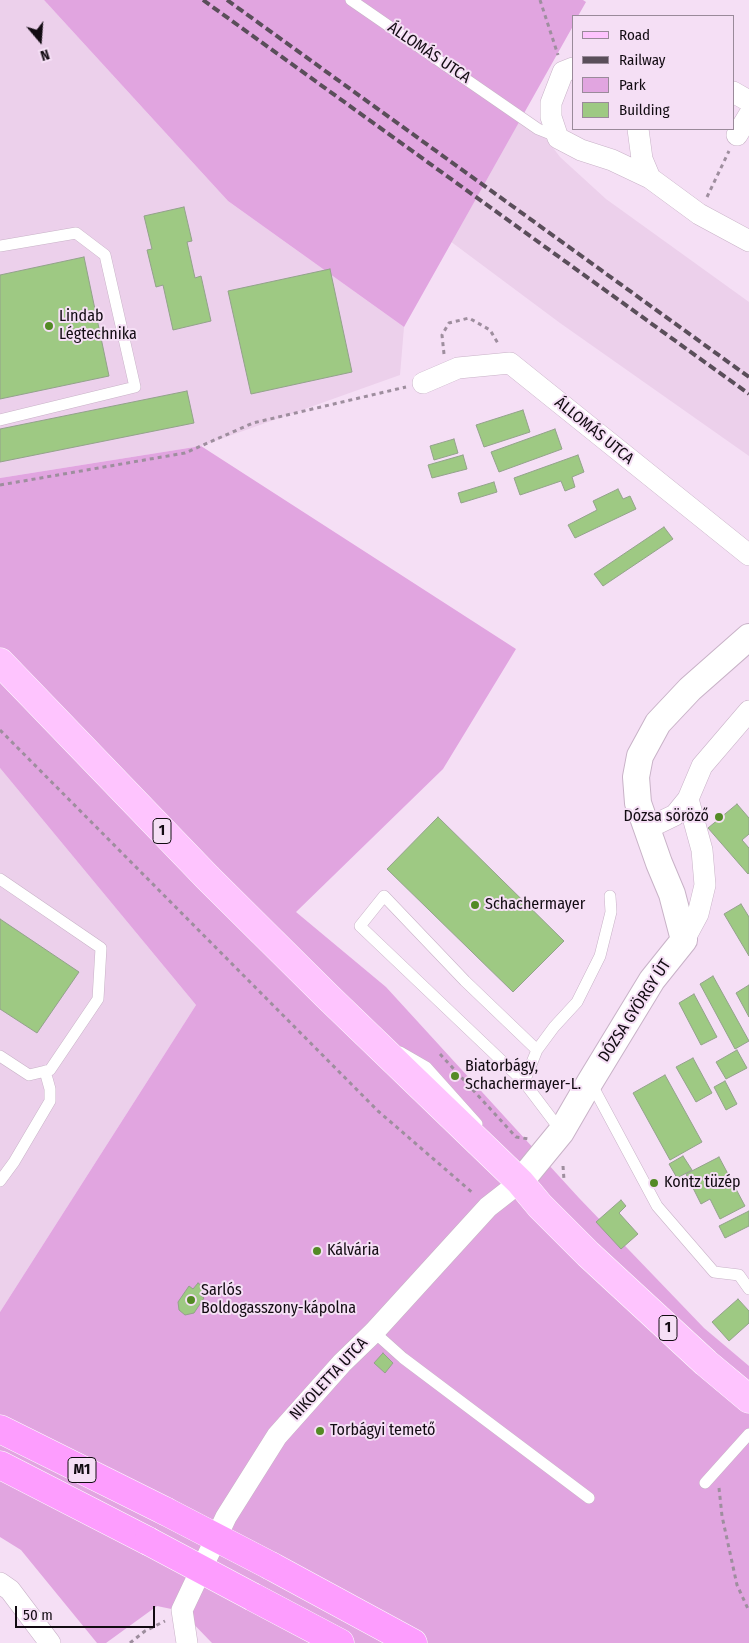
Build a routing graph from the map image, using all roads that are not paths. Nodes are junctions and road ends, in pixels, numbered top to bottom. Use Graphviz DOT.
graph roads {
  1 [pos="351,0"];
  2 [pos="568,70"];
  3 [pos="734,93"];
  4 [pos="749,101"];
  5 [pos="749,116"];
  6 [pos="638,130"];
  7 [pos="736,136"];
  8 [pos="558,138"];
  9 [pos="650,178"];
  10 [pos="749,241"];
  11 [pos="0,246"];
  12 [pos="423,383"];
  13 [pos="0,420"];
  14 [pos="749,555"];
  15 [pos="749,637"];
  16 [pos="0,662"];
  17 [pos="749,711"];
  18 [pos="688,800"];
  19 [pos="646,829"];
  20 [pos="0,879"];
  21 [pos="610,896"];
  22 [pos="684,940"];
  23 [pos="537,1050"];
  24 [pos="0,1056"];
  25 [pos="45,1071"];
  26 [pos="524,1082"];
  27 [pos="590,1082"];
  28 [pos="561,1132"];
  29 [pos="0,1180"];
  30 [pos="520,1182"];
  31 [pos="749,1289"];
  32 [pos="374,1332"];
  33 [pos="749,1399"];
  34 [pos="0,1429"];
  35 [pos="749,1434"];
  36 [pos="0,1465"];
  37 [pos="705,1482"];
  38 [pos="589,1498"];
  39 [pos="0,1583"];
  40 [pos="50,1643"];
  41 [pos="187,1643"];
  42 [pos="340,1643"];
  43 [pos="413,1643"];
  1 -- 8 [label="lane, ÁLLOMÁS UTCA"];
  2 -- 8 [label="street"];
  3 -- 4 [label="street"];
  5 -- 7 [label="street"];
  6 -- 9 [label="street"];
  8 -- 9 [label="street, ÁLLOMÁS UTCA"];
  9 -- 10 [label="street, ÁLLOMÁS UTCA"];
  11 -- 13 [label="lane"];
  12 -- 14 [label="street, ÁLLOMÁS UTCA"];
  15 -- 19 [label="street"];
  16 -- 30 [label="main road, 1"];
  17 -- 18 [label="street"];
  18 -- 19 [label="street"];
  18 -- 22 [label="street, DÓZSA GYÖRGY ÚT"];
  19 -- 22 [label="street"];
  20 -- 25 [label="lane"];
  21 -- 23 [label="lane"];
  22 -- 27 [label="street, DÓZSA GYÖRGY ÚT"];
  23 -- 26 [label="lane"];
  23 -- 26 [label="lane"];
  24 -- 25 [label="lane"];
  25 -- 29 [label="lane"];
  26 -- 28 [label="lane"];
  27 -- 28 [label="street, DÓZSA GYÖRGY ÚT"];
  27 -- 31 [label="lane"];
  28 -- 30 [label="street, DÓZSA GYÖRGY ÚT"];
  30 -- 32 [label="street, NIKOLETTA UTCA"];
  30 -- 33 [label="main road, 1"];
  32 -- 38 [label="lane"];
  32 -- 41 [label="street, NIKOLETTA UTCA"];
  34 -- 43 [label="highway, M1, bridge"];
  35 -- 37 [label="lane"];
  36 -- 42 [label="highway, M1, bridge"];
  39 -- 40 [label="street"];
}
